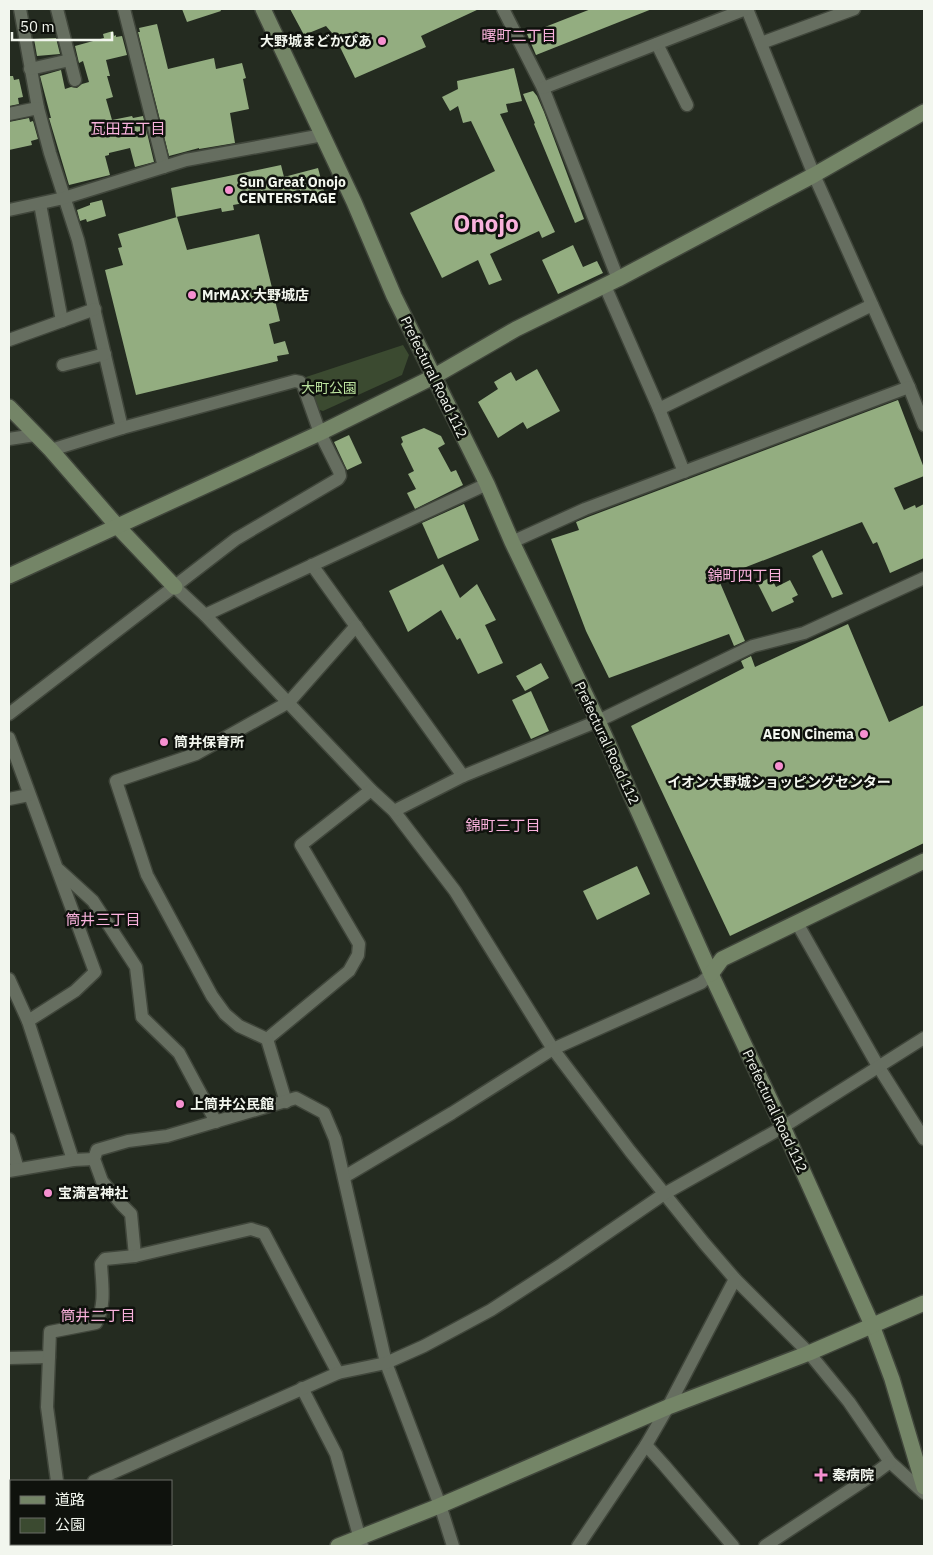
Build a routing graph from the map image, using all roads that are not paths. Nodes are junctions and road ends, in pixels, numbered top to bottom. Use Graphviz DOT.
graph roads {
  1 [pos="20,9"];
  2 [pos="57,9"];
  3 [pos="124,9"];
  4 [pos="263,9"];
  5 [pos="503,9"];
  6 [pos="747,9"];
  7 [pos="854,9"];
  8 [pos="761,43"];
  9 [pos="657,44"];
  10 [pos="70,60"];
  11 [pos="30,69"];
  12 [pos="75,80"];
  13 [pos="544,88"];
  14 [pos="687,105"];
  15 [pos="38,108"];
  16 [pos="924,112"];
  17 [pos="9,114"];
  18 [pos="323,135"];
  19 [pos="164,168"];
  20 [pos="814,175"];
  21 [pos="64,198"];
  22 [pos="40,204"];
  23 [pos="9,210"];
  24 [pos="618,279"];
  25 [pos="604,286"];
  26 [pos="872,305"];
  27 [pos="94,309"];
  28 [pos="62,321"];
  29 [pos="9,340"];
  30 [pos="105,354"];
  31 [pos="64,365"];
  32 [pos="433,377"];
  33 [pos="909,387"];
  34 [pos="9,407"];
  35 [pos="659,409"];
  36 [pos="923,421"];
  37 [pos="122,428"];
  38 [pos="320,434"];
  39 [pos="35,435"];
  40 [pos="9,439"];
  41 [pos="51,450"];
  42 [pos="684,472"];
  43 [pos="487,484"];
  44 [pos="118,526"];
  45 [pos="512,542"];
  46 [pos="312,565"];
  47 [pos="9,576"];
  48 [pos="924,578"];
  49 [pos="176,587"];
  50 [pos="205,615"];
  51 [pos="356,626"];
  52 [pos="288,702"];
  53 [pos="9,714"];
  54 [pos="598,721"];
  55 [pos="9,738"];
  56 [pos="463,776"];
  57 [pos="371,790"];
  58 [pos="29,795"];
  59 [pos="9,798"];
  60 [pos="394,811"];
  61 [pos="924,861"];
  62 [pos="57,869"];
  63 [pos="797,923"];
  64 [pos="711,974"];
  65 [pos="9,980"];
  66 [pos="28,1021"];
  67 [pos="924,1038"];
  68 [pos="267,1039"];
  69 [pos="553,1049"];
  70 [pos="878,1066"];
  71 [pos="286,1102"];
  72 [pos="216,1122"];
  73 [pos="783,1127"];
  74 [pos="9,1139"];
  75 [pos="924,1139"];
  76 [pos="94,1158"];
  77 [pos="73,1160"];
  78 [pos="13,1170"];
  79 [pos="344,1176"];
  80 [pos="664,1194"];
  81 [pos="135,1256"];
  82 [pos="735,1279"];
  83 [pos="924,1304"];
  84 [pos="872,1325"];
  85 [pos="809,1353"];
  86 [pos="49,1357"];
  87 [pos="9,1358"];
  88 [pos="386,1363"];
  89 [pos="338,1373"];
  90 [pos="302,1388"];
  91 [pos="668,1407"];
  92 [pos="646,1445"];
  93 [pos="890,1462"];
  94 [pos="57,1480"];
  95 [pos="96,1480"];
  96 [pos="924,1487"];
  97 [pos="924,1493"];
  98 [pos="439,1506"];
  99 [pos="361,1542"];
  100 [pos="338,1546"];
  101 [pos="453,1546"];
  102 [pos="578,1546"];
  103 [pos="732,1546"];
  104 [pos="765,1546"];
  1 -- 11 [label="street"];
  2 -- 10 [label="street"];
  3 -- 19 [label="street"];
  4 -- 18 [label="street, Prefectural Road 112"];
  5 -- 13 [label="street"];
  6 -- 8 [label="street"];
  6 -- 9 [label="street"];
  7 -- 8 [label="street"];
  8 -- 20 [label="street"];
  9 -- 13 [label="street"];
  9 -- 14 [label="street"];
  10 -- 11 [label="street"];
  10 -- 12 [label="street"];
  11 -- 15 [label="street"];
  13 -- 24 [label="street"];
  15 -- 17 [label="street"];
  15 -- 21 [label="street"];
  16 -- 20 [label="street"];
  18 -- 19 [label="street"];
  18 -- 32 [label="street, Prefectural Road 112"];
  19 -- 21 [label="street"];
  20 -- 24 [label="street"];
  20 -- 26 [label="street"];
  21 -- 22 [label="street"];
  21 -- 27 [label="street"];
  22 -- 23 [label="street"];
  22 -- 28 [label="street"];
  24 -- 25 [label="street"];
  25 -- 32 [label="street"];
  25 -- 35 [label="street"];
  26 -- 33 [label="street"];
  26 -- 35 [label="street"];
  27 -- 28 [label="street"];
  27 -- 30 [label="street"];
  28 -- 29 [label="street"];
  30 -- 31 [label="street"];
  30 -- 37 [label="street"];
  32 -- 38 [label="street"];
  32 -- 43 [label="street, Prefectural Road 112"];
  33 -- 36 [label="street"];
  33 -- 42 [label="street"];
  34 -- 39 [label="street"];
  35 -- 42 [label="street"];
  37 -- 38 [label="street"];
  37 -- 41 [label="street"];
  38 -- 44 [label="street"];
  38 -- 49 [label="street"];
  39 -- 40 [label="street"];
  39 -- 41 [label="street"];
  41 -- 44 [label="street"];
  42 -- 45 [label="street"];
  43 -- 45 [label="street, Prefectural Road 112"];
  43 -- 46 [label="street"];
  44 -- 47 [label="street"];
  44 -- 49 [label="street"];
  45 -- 54 [label="street, Prefectural Road 112"];
  46 -- 50 [label="street"];
  46 -- 51 [label="street"];
  48 -- 54 [label="street"];
  49 -- 50 [label="street"];
  49 -- 53 [label="street"];
  50 -- 52 [label="street"];
  51 -- 52 [label="street"];
  51 -- 56 [label="street"];
  52 -- 57 [label="street"];
  52 -- 68 [label="street"];
  54 -- 56 [label="street"];
  54 -- 64 [label="street, Prefectural Road 112"];
  55 -- 58 [label="street"];
  56 -- 60 [label="street"];
  57 -- 60 [label="street"];
  57 -- 68 [label="street"];
  58 -- 59 [label="street"];
  58 -- 62 [label="street"];
  60 -- 69 [label="street"];
  61 -- 63 [label="street"];
  62 -- 66 [label="street"];
  62 -- 72 [label="street"];
  63 -- 64 [label="street"];
  63 -- 70 [label="street"];
  64 -- 69 [label="street"];
  64 -- 73 [label="street, Prefectural Road 112"];
  65 -- 66 [label="street"];
  66 -- 77 [label="street"];
  67 -- 70 [label="street"];
  68 -- 71 [label="street"];
  69 -- 79 [label="street"];
  69 -- 80 [label="street"];
  70 -- 73 [label="street"];
  70 -- 75 [label="street"];
  71 -- 72 [label="street"];
  71 -- 79 [label="street"];
  72 -- 76 [label="street"];
  73 -- 80 [label="street"];
  73 -- 84 [label="street, Prefectural Road 112"];
  74 -- 78 [label="street"];
  76 -- 77 [label="street"];
  76 -- 81 [label="street"];
  77 -- 78 [label="street"];
  79 -- 88 [label="street"];
  80 -- 82 [label="street"];
  80 -- 88 [label="street"];
  81 -- 86 [label="street"];
  81 -- 89 [label="street"];
  82 -- 85 [label="street"];
  82 -- 91 [label="street"];
  83 -- 84 [label="street"];
  84 -- 85 [label="street"];
  84 -- 96 [label="street, Prefectural Road 112"];
  85 -- 91 [label="street"];
  85 -- 93 [label="street"];
  86 -- 87 [label="street"];
  86 -- 94 [label="street"];
  88 -- 89 [label="street"];
  88 -- 98 [label="street"];
  89 -- 90 [label="street"];
  90 -- 95 [label="street"];
  90 -- 99 [label="street"];
  91 -- 92 [label="street"];
  91 -- 98 [label="street"];
  92 -- 102 [label="street"];
  92 -- 103 [label="street"];
  93 -- 97 [label="street"];
  93 -- 104 [label="street"];
  98 -- 99 [label="street"];
  98 -- 101 [label="street"];
  99 -- 100 [label="street"];
}
